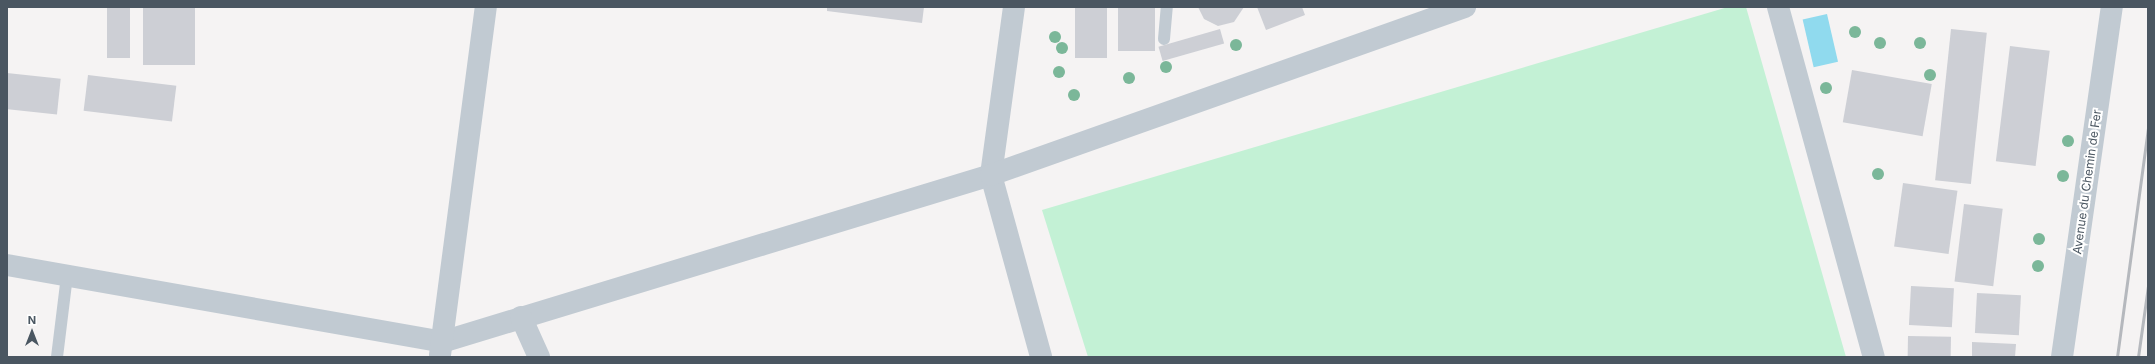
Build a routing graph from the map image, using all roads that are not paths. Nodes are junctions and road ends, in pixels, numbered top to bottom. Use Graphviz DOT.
graph roads {
  1 [pos="486,7"];
  2 [pos="1014,7"];
  3 [pos="1167,7"];
  4 [pos="1465,7"];
  5 [pos="1778,7"];
  6 [pos="2112,7"];
  7 [pos="1164,39"];
  8 [pos="992,176"];
  9 [pos="7,265"];
  10 [pos="67,276"];
  11 [pos="521,317"];
  12 [pos="441,350"];
  13 [pos="57,357"];
  14 [pos="539,357"];
  15 [pos="1041,357"];
  16 [pos="1874,357"];
  17 [pos="2062,357"];
  1 -- 12 [label="street"];
  2 -- 8 [label="street"];
  3 -- 7 [label="lane"];
  4 -- 8 [label="street"];
  5 -- 16 [label="street"];
  6 -- 17 [label="street, Avenue du Chemin de Fer"];
  8 -- 11 [label="street"];
  8 -- 15 [label="street"];
  9 -- 10 [label="street"];
  10 -- 12 [label="street"];
  10 -- 13 [label="lane"];
  11 -- 12 [label="street"];
  11 -- 14 [label="street"];
}
